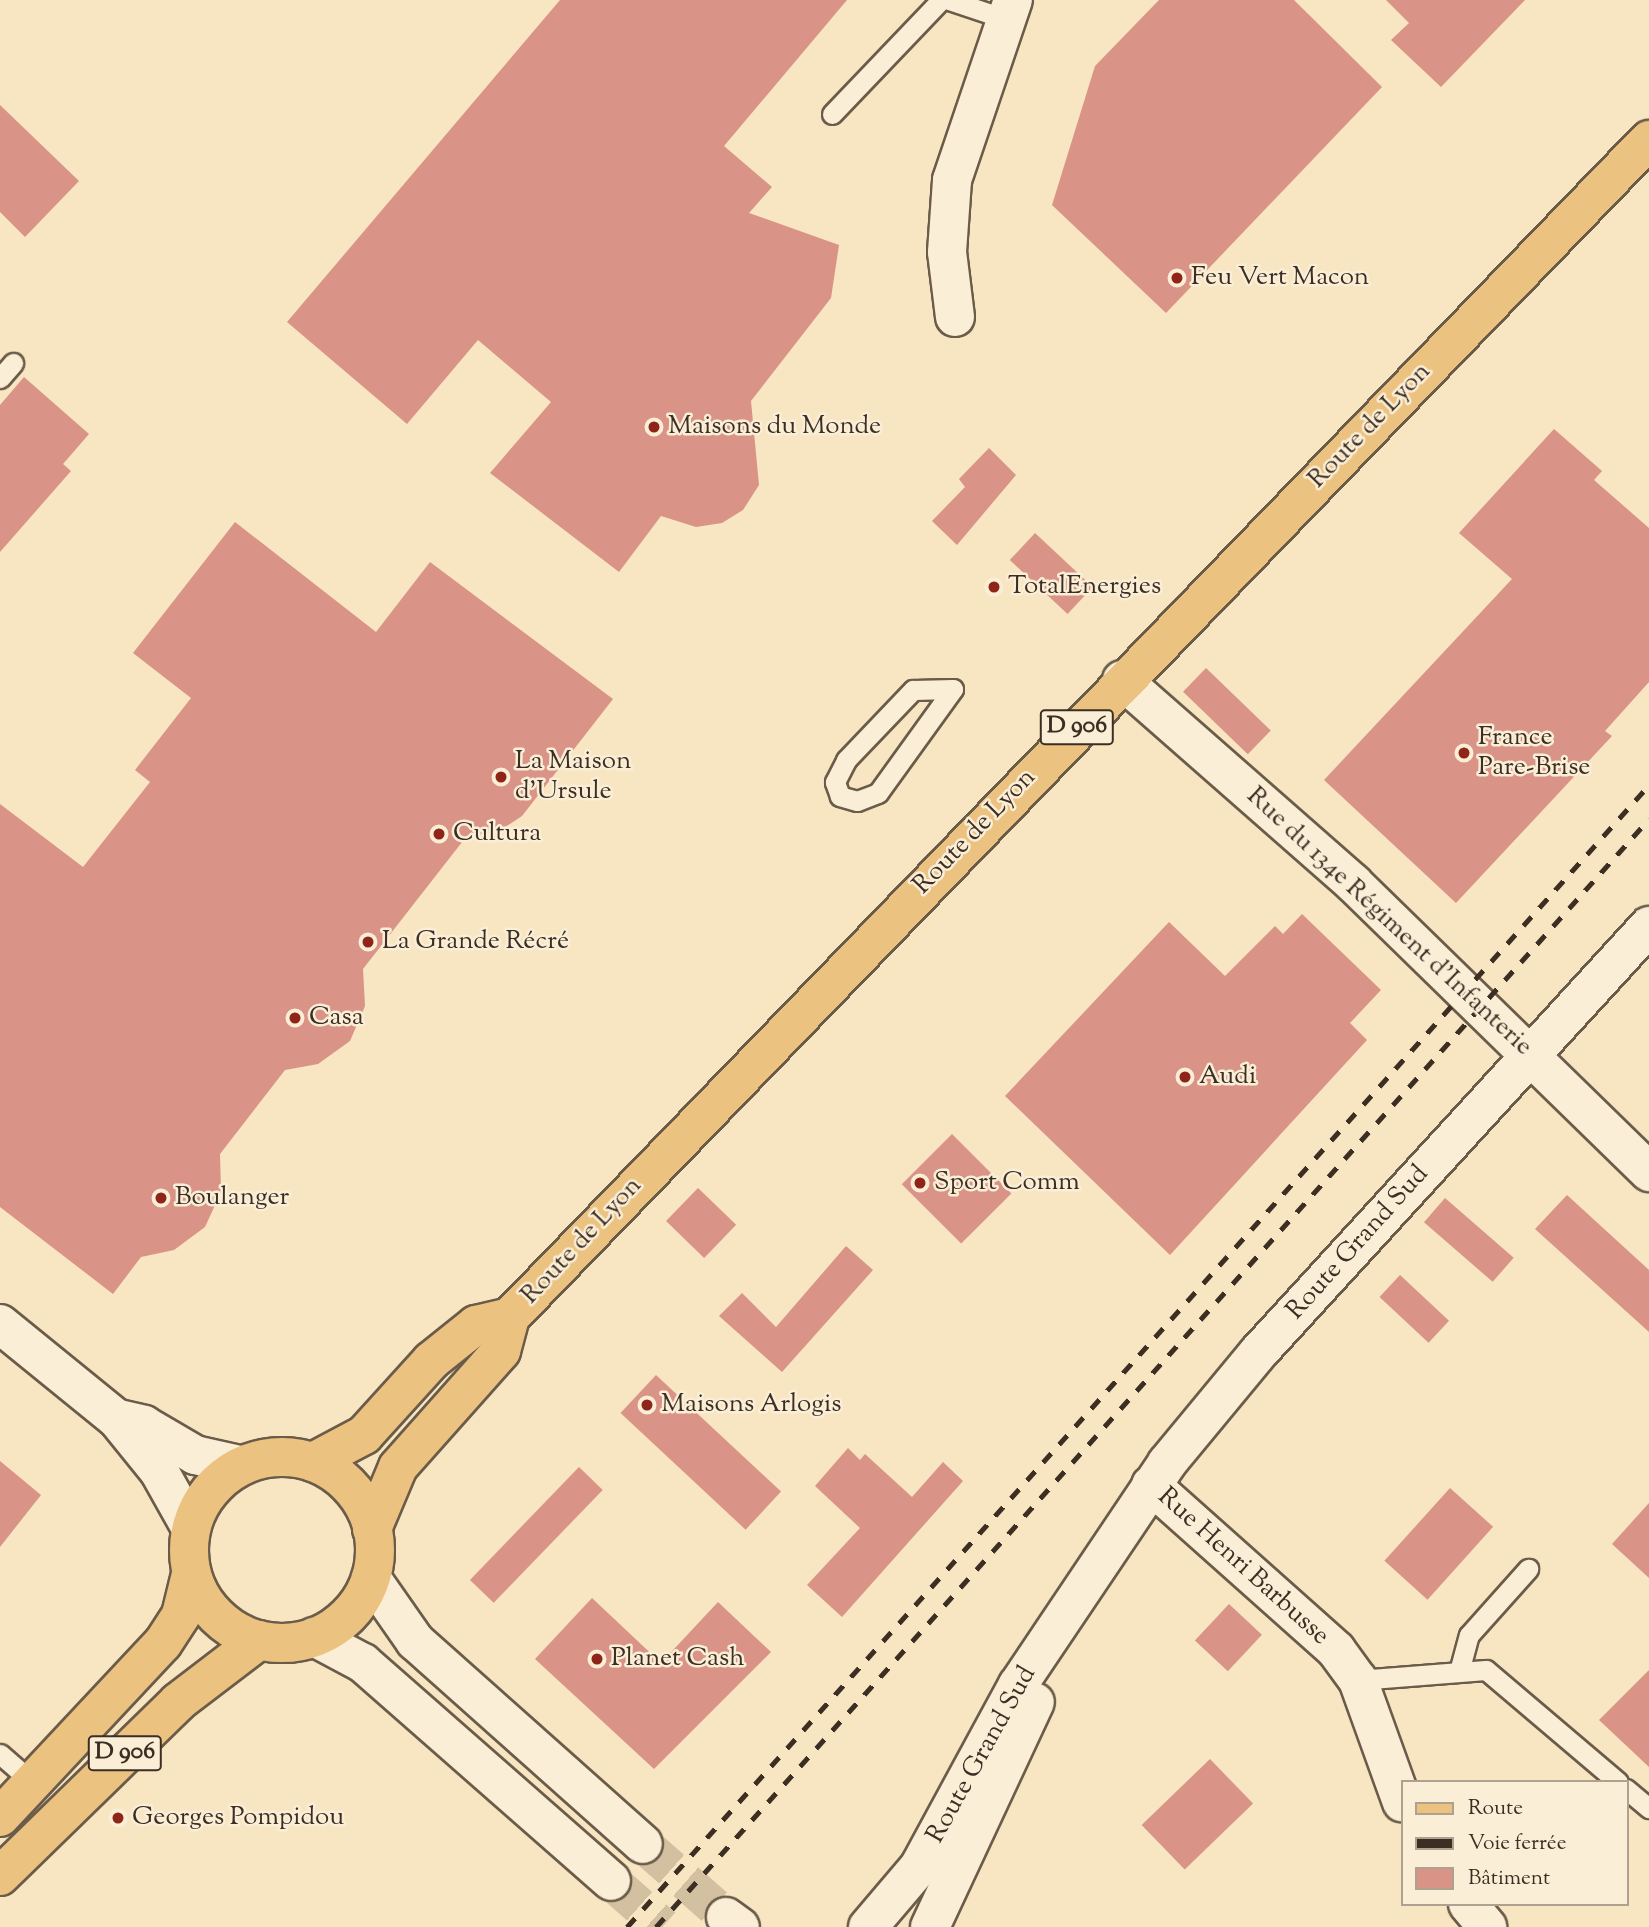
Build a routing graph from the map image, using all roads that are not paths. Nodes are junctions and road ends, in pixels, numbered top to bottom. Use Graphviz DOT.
graph roads {
  1 [pos="942,0"];
  2 [pos="950,0"];
  3 [pos="1010,9"];
  4 [pos="832,114"];
  5 [pos="1649,140"];
  6 [pos="955,317"];
  7 [pos="13,363"];
  8 [pos="0,378"];
  9 [pos="1122,680"];
  10 [pos="953,689"];
  11 [pos="1649,926"];
  12 [pos="1532,1055"];
  13 [pos="1649,1172"];
  14 [pos="510,1317"];
  15 [pos="0,1324"];
  16 [pos="117,1419"];
  17 [pos="313,1462"];
  18 [pos="240,1465"];
  19 [pos="1151,1485"];
  20 [pos="191,1528"];
  21 [pos="372,1529"];
  22 [pos="1528,1569"];
  23 [pos="191,1574"];
  24 [pos="371,1577"];
  25 [pos="1087,1577"];
  26 [pos="314,1637"];
  27 [pos="259,1640"];
  28 [pos="1460,1668"];
  29 [pos="1358,1680"];
  30 [pos="0,1754"];
  31 [pos="1616,1780"];
  32 [pos="30,1781"];
  33 [pos="1628,1791"];
  34 [pos="1400,1796"];
  35 [pos="1649,1808"];
  36 [pos="0,1816"];
  37 [pos="643,1844"];
  38 [pos="0,1876"];
  39 [pos="611,1881"];
  40 [pos="1470,1906"];
  41 [pos="868,1927"];
  42 [pos="930,1927"];
  43 [pos="1487,1927"];
  1 -- 4 [label="lane"];
  2 -- 3 [label="lane"];
  3 -- 6 [label="main road"];
  5 -- 9 [label="main road, Route de Lyon / D 906"];
  7 -- 8 [label="lane"];
  9 -- 12 [label="main road, Rue du 134e Régiment d'Infanterie"];
  9 -- 14 [label="main road, Route de Lyon / D 906"];
  10 -- 10 [label="lane"];
  11 -- 12 [label="main road, Route Grand Sud"];
  12 -- 13 [label="main road, Rue du 134e Régiment d'Infanterie"];
  12 -- 19 [label="main road, Route Grand Sud"];
  14 -- 17 [label="main road, Route de Lyon"];
  14 -- 21 [label="main road, Route de Lyon / D 906"];
  15 -- 16 [label="main road"];
  16 -- 18 [label="main road"];
  16 -- 20 [label="main road"];
  17 -- 18 [label="main road"];
  17 -- 21 [label="main road"];
  18 -- 20 [label="main road"];
  19 -- 25 [label="main road, Route Grand Sud"];
  19 -- 29 [label="main road, Rue Henri Barbusse"];
  20 -- 23 [label="main road"];
  21 -- 24 [label="main road"];
  22 -- 28 [label="lane"];
  23 -- 27 [label="main road"];
  23 -- 32 [label="main road, D 906"];
  24 -- 26 [label="main road"];
  24 -- 37 [label="main road"];
  25 -- 41 [label="main road, Route Grand Sud"];
  25 -- 42 [label="main road, Route Grand Sud"];
  26 -- 27 [label="main road"];
  26 -- 39 [label="main road"];
  27 -- 38 [label="main road, D 906"];
  28 -- 29 [label="lane"];
  28 -- 31 [label="lane"];
  29 -- 34 [label="main road, Rue Henri Barbusse"];
  30 -- 32 [label="lane"];
  32 -- 36 [label="main road, D 906"];
  33 -- 35 [label="lane"];
  40 -- 43 [label="main road"];
}
